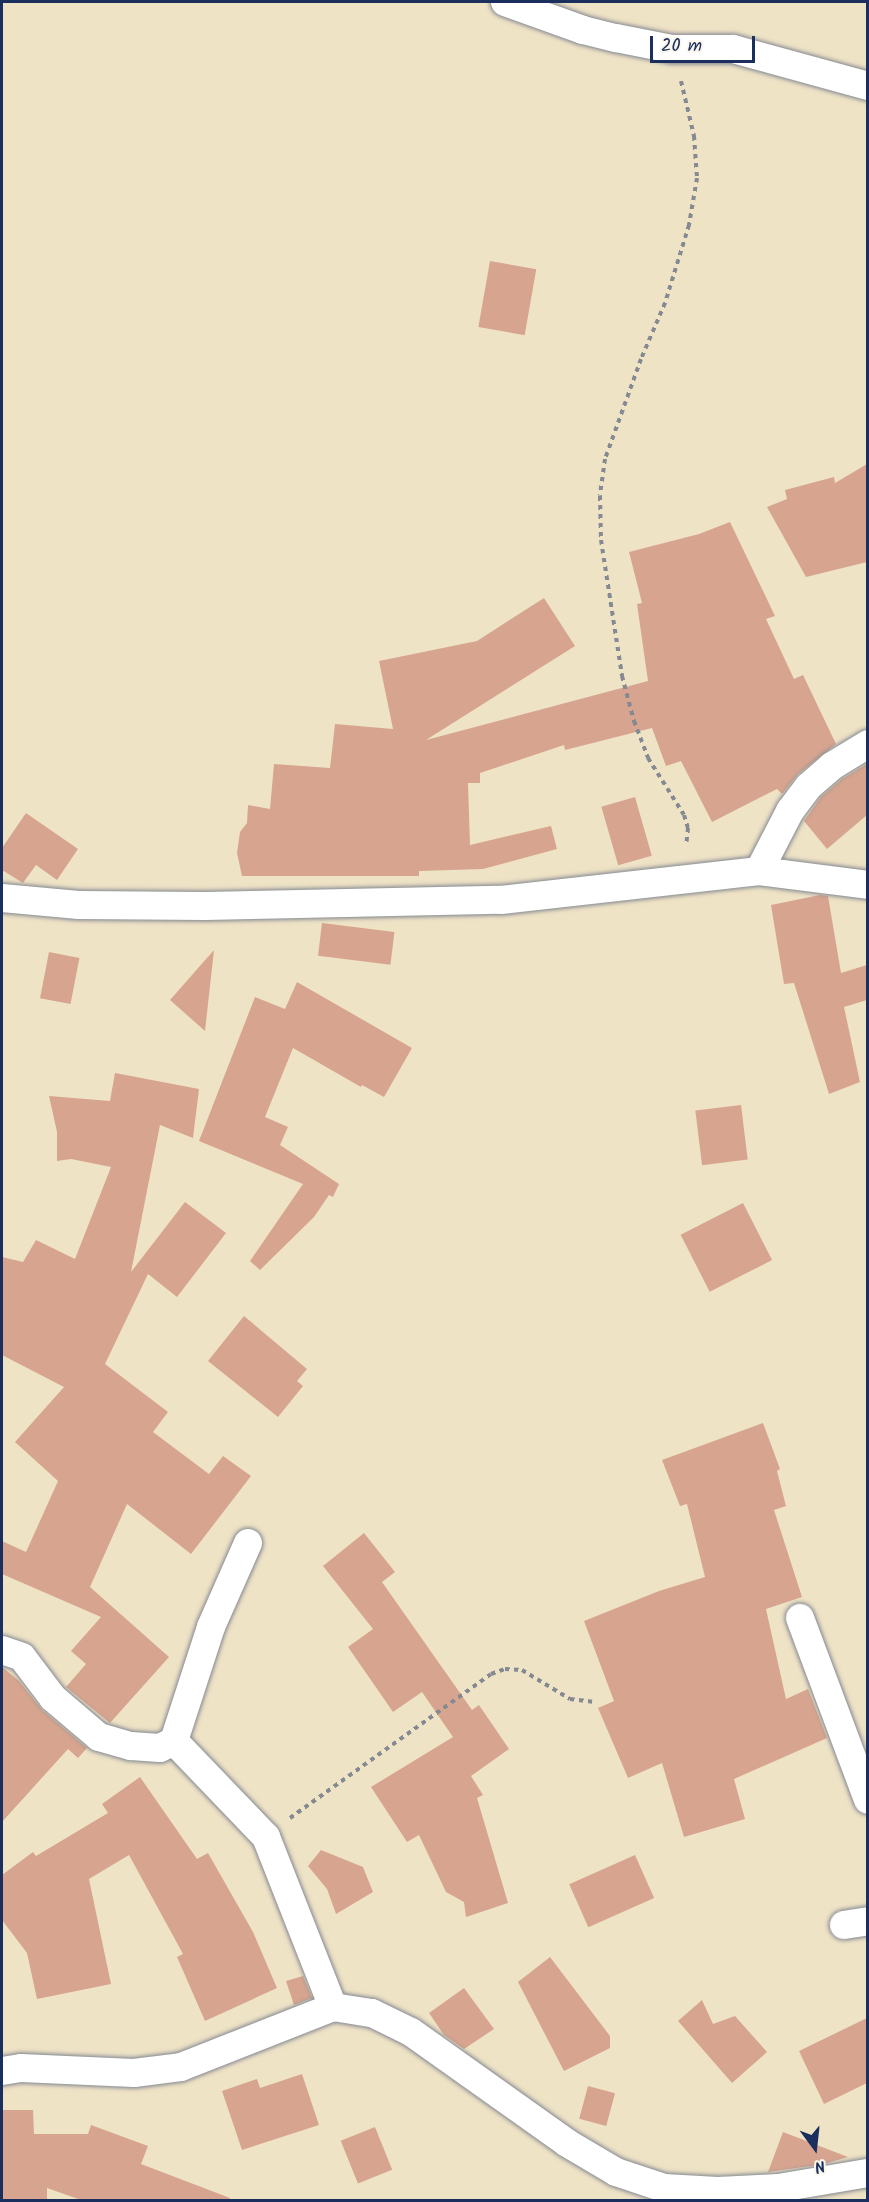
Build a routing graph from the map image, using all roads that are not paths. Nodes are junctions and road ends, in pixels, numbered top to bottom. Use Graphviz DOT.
graph roads {
  1 [pos="505,2"];
  2 [pos="867,87"];
  3 [pos="867,744"];
  4 [pos="759,871"];
  5 [pos="867,885"];
  6 [pos="2,898"];
  7 [pos="248,1543"];
  8 [pos="800,1618"];
  9 [pos="2,1650"];
  10 [pos="174,1741"];
  11 [pos="867,1800"];
  12 [pos="333,2007"];
  13 [pos="2,2071"];
  14 [pos="867,2174"];
  1 -- 2 [label="street"];
  3 -- 4 [label="street"];
  4 -- 5 [label="street"];
  4 -- 6 [label="street"];
  7 -- 10 [label="street"];
  8 -- 11 [label="street"];
  9 -- 10 [label="street"];
  10 -- 12 [label="street"];
  12 -- 13 [label="street"];
  12 -- 14 [label="street"];
}
